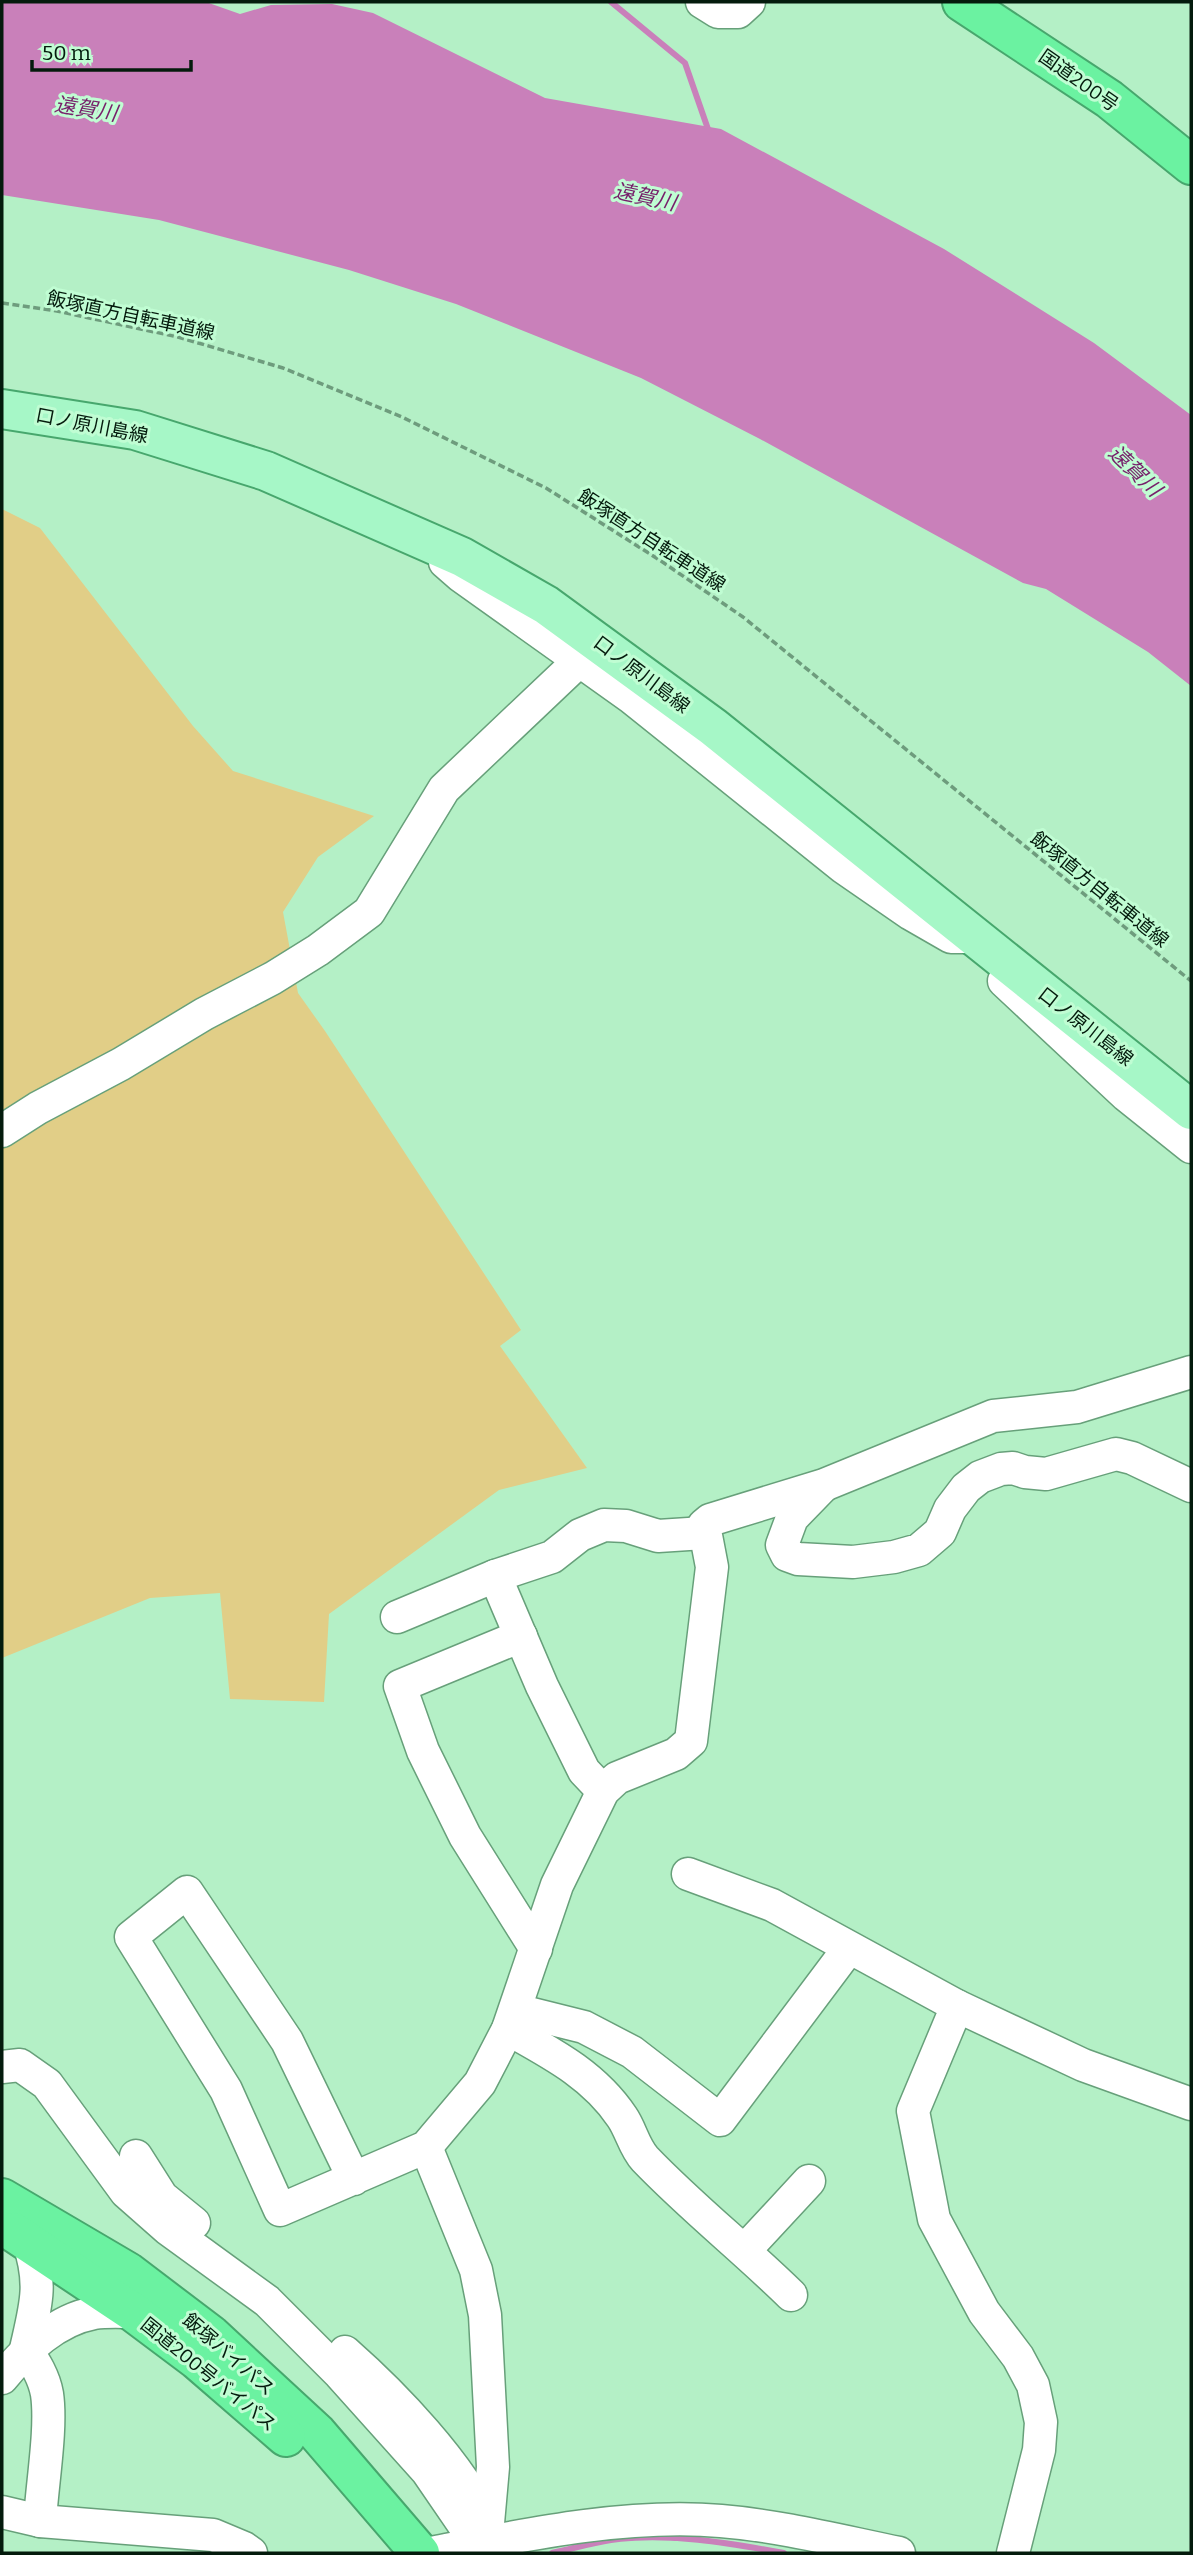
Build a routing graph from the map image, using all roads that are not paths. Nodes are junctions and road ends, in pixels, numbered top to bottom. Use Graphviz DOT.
graph roads {
  1 [pos="702,2"];
  2 [pos="748,2"];
  3 [pos="962,2"];
  4 [pos="1191,165"];
  5 [pos="2,409"];
  6 [pos="417,537"];
  7 [pos="579,662"];
  8 [pos="973,937"];
  9 [pos="1191,1110"];
  10 [pos="2,1131"];
  11 [pos="1191,1147"];
  12 [pos="1191,1372"];
  13 [pos="824,1485"];
  14 [pos="1191,1486"];
  15 [pos="704,1533"];
  16 [pos="495,1576"];
  17 [pos="397,1617"];
  18 [pos="521,1636"];
  19 [pos="603,1791"];
  20 [pos="688,1874"];
  21 [pos="849,1948"];
  22 [pos="536,1949"];
  23 [pos="957,2006"];
  24 [pos="512,2020"];
  25 [pos="2,2067"];
  26 [pos="1191,2104"];
  27 [pos="426,2147"];
  28 [pos="136,2156"];
  29 [pos="354,2179"];
  30 [pos="809,2181"];
  31 [pos="2,2198"];
  32 [pos="15,2233"];
  33 [pos="745,2250"];
  34 [pos="791,2295"];
  35 [pos="133,2312"];
  36 [pos="26,2349"];
  37 [pos="2,2378"];
  38 [pos="301,2435"];
  39 [pos="2,2512"];
  40 [pos="40,2521"];
  41 [pos="485,2537"];
  42 [pos="251,2553"];
  43 [pos="389,2553"];
  44 [pos="420,2553"];
  45 [pos="431,2553"];
  46 [pos="899,2553"];
  47 [pos="1013,2553"];
  1 -- 2 [label="street"];
  3 -- 4 [label="highway, 国道200号"];
  5 -- 6 [label="main road, 口ノ原川島線"];
  6 -- 7 [label="street"];
  6 -- 8 [label="main road, 口ノ原川島線"];
  7 -- 8 [label="street"];
  7 -- 10 [label="street"];
  8 -- 9 [label="main road, 口ノ原川島線"];
  8 -- 11 [label="street"];
  12 -- 13 [label="street"];
  13 -- 14 [label="street"];
  13 -- 15 [label="street"];
  15 -- 16 [label="street"];
  15 -- 19 [label="street"];
  16 -- 17 [label="street"];
  16 -- 18 [label="street"];
  18 -- 19 [label="street"];
  18 -- 22 [label="street"];
  19 -- 22 [label="street"];
  20 -- 21 [label="street"];
  21 -- 23 [label="street"];
  21 -- 24 [label="street"];
  22 -- 24 [label="street"];
  23 -- 26 [label="street"];
  23 -- 47 [label="street"];
  24 -- 27 [label="street"];
  24 -- 33 [label="street"];
  25 -- 41 [label="street"];
  27 -- 29 [label="street"];
  27 -- 41 [label="street"];
  28 -- 41 [label="street"];
  29 -- 29 [label="street"];
  30 -- 33 [label="street"];
  31 -- 38 [label="highway, 飯塚バイパス"];
  32 -- 35 [label="highway, 国道200号バイパス"];
  32 -- 36 [label="street"];
  33 -- 34 [label="street"];
  35 -- 36 [label="street"];
  35 -- 38 [label="highway, 国道200号バイパス"];
  36 -- 37 [label="street"];
  36 -- 40 [label="street"];
  38 -- 43 [label="highway, 国道200号バイパス"];
  38 -- 44 [label="highway, 飯塚バイパス"];
  39 -- 40 [label="street"];
  40 -- 42 [label="street"];
  41 -- 45 [label="street"];
  41 -- 46 [label="street"];
}
